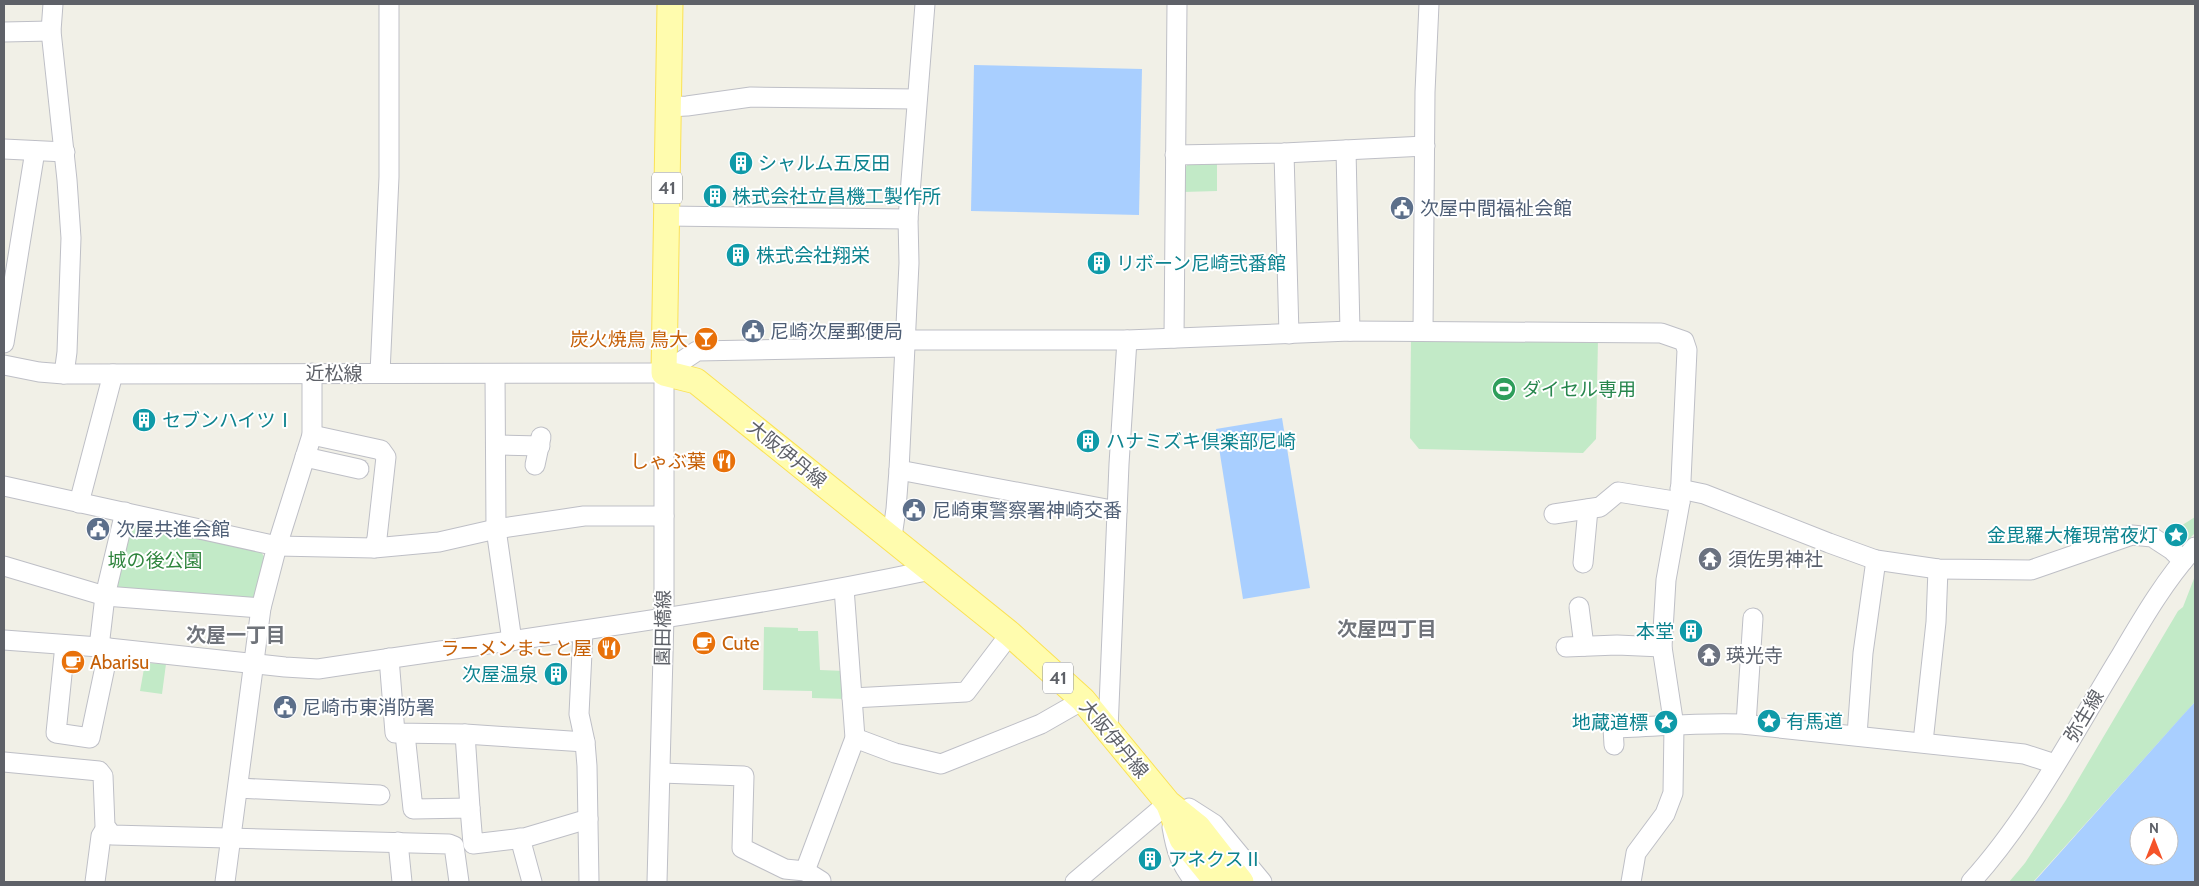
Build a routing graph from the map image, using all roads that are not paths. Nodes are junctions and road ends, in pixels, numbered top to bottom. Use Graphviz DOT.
graph roads {
  1 [pos="53,4"];
  2 [pos="389,4"];
  3 [pos="670,4"];
  4 [pos="925,4"];
  5 [pos="1178,4"];
  6 [pos="1429,4"];
  7 [pos="51,31"];
  8 [pos="4,32"];
  9 [pos="917,99"];
  10 [pos="668,106"];
  11 [pos="1425,146"];
  12 [pos="4,150"];
  13 [pos="1346,150"];
  14 [pos="35,151"];
  15 [pos="64,152"];
  16 [pos="1284,153"];
  17 [pos="1175,155"];
  18 [pos="666,216"];
  19 [pos="908,219"];
  20 [pos="1350,331"];
  21 [pos="1423,331"];
  22 [pos="1289,334"];
  23 [pos="1174,338"];
  24 [pos="1127,340"];
  25 [pos="4,343"];
  26 [pos="905,344"];
  27 [pos="4,365"];
  28 [pos="312,373"];
  29 [pos="380,373"];
  30 [pos="664,373"];
  31 [pos="64,374"];
  32 [pos="113,374"];
  33 [pos="495,374"];
  34 [pos="312,435"];
  35 [pos="496,445"];
  36 [pos="305,457"];
  37 [pos="535,465"];
  38 [pos="359,469"];
  39 [pos="899,470"];
  40 [pos="4,486"];
  41 [pos="1680,495"];
  42 [pos="79,503"];
  43 [pos="1588,509"];
  44 [pos="125,512"];
  45 [pos="1118,512"];
  46 [pos="1554,514"];
  47 [pos="664,516"];
  48 [pos="496,529"];
  49 [pos="892,537"];
  50 [pos="277,546"];
  51 [pos="374,548"];
  52 [pos="2189,554"];
  53 [pos="1876,560"];
  54 [pos="1583,563"];
  55 [pos="4,566"];
  56 [pos="1938,569"];
  57 [pos="931,570"];
  58 [pos="844,588"];
  59 [pos="105,596"];
  60 [pos="1579,607"];
  61 [pos="261,608"];
  62 [pos="664,617"];
  63 [pos="1753,618"];
  64 [pos="583,632"];
  65 [pos="1010,634"];
  66 [pos="4,640"];
  67 [pos="512,641"];
  68 [pos="65,645"];
  69 [pos="1662,647"];
  70 [pos="104,648"];
  71 [pos="389,658"];
  72 [pos="255,664"];
  73 [pos="852,698"];
  74 [pos="1083,700"];
  75 [pos="1746,724"];
  76 [pos="1674,726"];
  77 [pos="1108,730"];
  78 [pos="1613,731"];
  79 [pos="405,734"];
  80 [pos="465,734"];
  81 [pos="1857,735"];
  82 [pos="855,738"];
  83 [pos="585,742"];
  84 [pos="1924,742"];
  85 [pos="4,762"];
  86 [pos="2055,764"];
  87 [pos="661,773"];
  88 [pos="238,788"];
  89 [pos="380,795"];
  90 [pos="1168,803"];
  91 [pos="470,808"];
  92 [pos="588,819"];
  93 [pos="106,828"];
  94 [pos="520,838"];
  95 [pos="230,839"];
  96 [pos="398,842"];
  97 [pos="805,871"];
  98 [pos="782,876"];
  99 [pos="95,882"];
  100 [pos="225,882"];
  101 [pos="402,882"];
  102 [pos="460,882"];
  103 [pos="532,882"];
  104 [pos="589,882"];
  105 [pos="658,882"];
  106 [pos="821,882"];
  107 [pos="1074,882"];
  108 [pos="1195,882"];
  109 [pos="1217,882"];
  110 [pos="1241,882"];
  111 [pos="1262,882"];
  112 [pos="1632,882"];
  113 [pos="1971,882"];
  1 -- 7 [label="street"];
  2 -- 29 [label="street"];
  3 -- 10 [label="main road, 41"];
  4 -- 9 [label="street"];
  5 -- 17 [label="street"];
  6 -- 11 [label="street"];
  7 -- 8 [label="street"];
  7 -- 15 [label="street"];
  9 -- 10 [label="street"];
  9 -- 19 [label="street"];
  10 -- 18 [label="main road, 41"];
  11 -- 13 [label="street"];
  11 -- 21 [label="street"];
  12 -- 14 [label="street"];
  13 -- 16 [label="street"];
  13 -- 20 [label="street"];
  14 -- 15 [label="street"];
  14 -- 25 [label="street"];
  15 -- 31 [label="street"];
  16 -- 17 [label="street"];
  16 -- 22 [label="street"];
  17 -- 23 [label="street"];
  18 -- 19 [label="street"];
  18 -- 30 [label="main road, 41"];
  19 -- 26 [label="street"];
  20 -- 21 [label="street"];
  20 -- 22 [label="street"];
  21 -- 41 [label="street"];
  22 -- 23 [label="street"];
  23 -- 24 [label="street"];
  24 -- 26 [label="street"];
  24 -- 45 [label="street"];
  26 -- 30 [label="street"];
  26 -- 39 [label="street"];
  27 -- 31 [label="street, 近松線"];
  28 -- 29 [label="street, 近松線"];
  28 -- 32 [label="street, 近松線"];
  28 -- 34 [label="street"];
  29 -- 33 [label="street, 近松線"];
  30 -- 33 [label="street, 近松線"];
  30 -- 47 [label="street, 園田橋線"];
  30 -- 49 [label="main road, 大阪伊丹線 / 41"];
  31 -- 32 [label="street, 近松線"];
  32 -- 42 [label="street"];
  33 -- 35 [label="street"];
  34 -- 36 [label="street"];
  34 -- 51 [label="street"];
  35 -- 37 [label="street"];
  35 -- 48 [label="street"];
  36 -- 38 [label="street"];
  36 -- 50 [label="street"];
  39 -- 45 [label="street"];
  39 -- 49 [label="street"];
  40 -- 42 [label="street"];
  41 -- 43 [label="street"];
  41 -- 53 [label="street"];
  41 -- 69 [label="street"];
  42 -- 44 [label="street"];
  43 -- 46 [label="street"];
  43 -- 54 [label="street"];
  44 -- 50 [label="street"];
  44 -- 59 [label="street"];
  45 -- 77 [label="street"];
  47 -- 48 [label="street"];
  47 -- 62 [label="street, 園田橋線"];
  48 -- 51 [label="street"];
  48 -- 67 [label="street"];
  49 -- 57 [label="main road, 大阪伊丹線 / 41"];
  50 -- 51 [label="street"];
  50 -- 61 [label="street"];
  52 -- 56 [label="street"];
  52 -- 86 [label="street, 弥生線"];
  53 -- 56 [label="street"];
  53 -- 81 [label="street"];
  55 -- 59 [label="street"];
  56 -- 84 [label="street"];
  57 -- 58 [label="street"];
  57 -- 65 [label="main road, 大阪伊丹線 / 41"];
  58 -- 62 [label="street"];
  58 -- 73 [label="street"];
  59 -- 61 [label="street"];
  59 -- 70 [label="street"];
  60 -- 69 [label="street"];
  61 -- 72 [label="street"];
  62 -- 64 [label="street"];
  62 -- 87 [label="street, 園田橋線"];
  63 -- 75 [label="street"];
  64 -- 67 [label="street"];
  64 -- 83 [label="street"];
  65 -- 73 [label="street"];
  65 -- 74 [label="main road, 大阪伊丹線 / 41"];
  66 -- 68 [label="street"];
  67 -- 71 [label="street"];
  68 -- 70 [label="street"];
  68 -- 70 [label="street"];
  69 -- 76 [label="street"];
  70 -- 72 [label="street"];
  71 -- 72 [label="street"];
  71 -- 79 [label="street"];
  72 -- 88 [label="street"];
  73 -- 82 [label="street"];
  74 -- 77 [label="main road, 大阪伊丹線 / 41"];
  74 -- 82 [label="street"];
  75 -- 76 [label="street"];
  75 -- 81 [label="street"];
  76 -- 78 [label="street"];
  76 -- 112 [label="street"];
  77 -- 90 [label="main road, 大阪伊丹線 / 41"];
  79 -- 80 [label="street"];
  79 -- 91 [label="street"];
  80 -- 83 [label="street"];
  80 -- 91 [label="street"];
  81 -- 84 [label="street"];
  82 -- 97 [label="street"];
  83 -- 92 [label="street"];
  84 -- 86 [label="street"];
  85 -- 93 [label="street"];
  86 -- 113 [label="street, 弥生線"];
  87 -- 98 [label="street"];
  87 -- 105 [label="street, 園田橋線"];
  88 -- 89 [label="street"];
  88 -- 95 [label="street"];
  90 -- 107 [label="street"];
  90 -- 108 [label="street"];
  90 -- 109 [label="main road, 大阪伊丹線 / 41"];
  90 -- 110 [label="main road, 大阪伊丹線 / 41"];
  90 -- 111 [label="street"];
  91 -- 94 [label="street"];
  92 -- 94 [label="street"];
  92 -- 104 [label="street"];
  93 -- 95 [label="street"];
  93 -- 99 [label="street"];
  94 -- 103 [label="street"];
  95 -- 96 [label="street"];
  95 -- 100 [label="street"];
  96 -- 101 [label="street"];
  96 -- 102 [label="street"];
  97 -- 98 [label="street"];
  97 -- 106 [label="street"];
}
